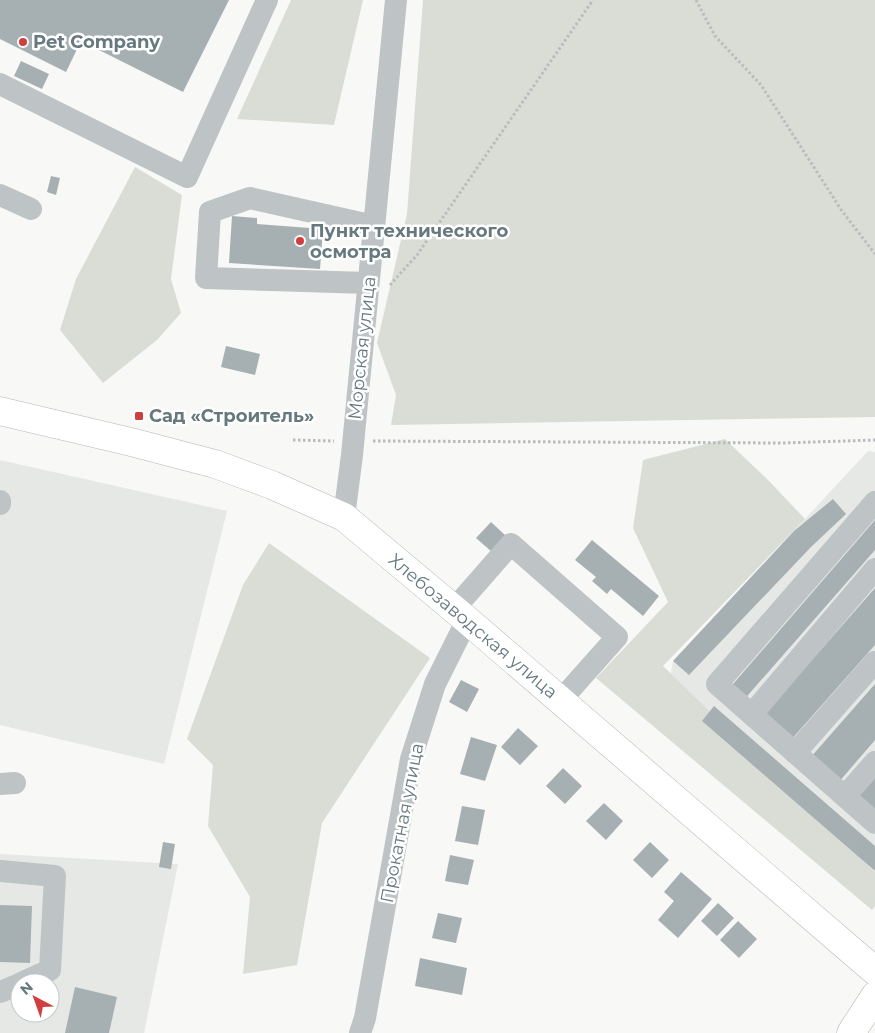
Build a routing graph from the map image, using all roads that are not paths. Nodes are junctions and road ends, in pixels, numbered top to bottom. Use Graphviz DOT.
graph roads {
  1 [pos="267,0"];
  2 [pos="396,0"];
  3 [pos="0,84"];
  4 [pos="0,194"];
  5 [pos="31,209"];
  6 [pos="374,226"];
  7 [pos="368,283"];
  8 [pos="0,410"];
  9 [pos="875,502"];
  10 [pos="344,517"];
  11 [pos="875,569"];
  12 [pos="461,614"];
  13 [pos="875,662"];
  14 [pos="560,701"];
  15 [pos="752,714"];
  16 [pos="796,752"];
  17 [pos="875,762"];
  18 [pos="845,796"];
  19 [pos="875,823"];
  20 [pos="0,871"];
  21 [pos="872,961"];
  22 [pos="43,973"];
  23 [pos="875,996"];
  24 [pos="360,1033"];
  25 [pos="851,1033"];
  1 -- 3 [label="street"];
  2 -- 6 [label="street, Морская улица"];
  4 -- 5 [label="street"];
  6 -- 7 [label="street, Морская улица"];
  6 -- 7 [label="street"];
  7 -- 10 [label="street, Морская улица"];
  8 -- 10 [label="main road, Хлебозаводская улица"];
  9 -- 15 [label="street"];
  10 -- 12 [label="main road, Хлебозаводская улица"];
  11 -- 15 [label="street"];
  12 -- 14 [label="main road, Хлебозаводская улица"];
  12 -- 14 [label="street, Прокатная улица"];
  12 -- 24 [label="street, Прокатная улица"];
  13 -- 16 [label="street"];
  14 -- 21 [label="main road, Хлебозаводская улица"];
  15 -- 16 [label="street"];
  16 -- 18 [label="street"];
  17 -- 18 [label="street"];
  18 -- 19 [label="street"];
  20 -- 22 [label="street"];
  23 -- 25 [label="main road"];
}
